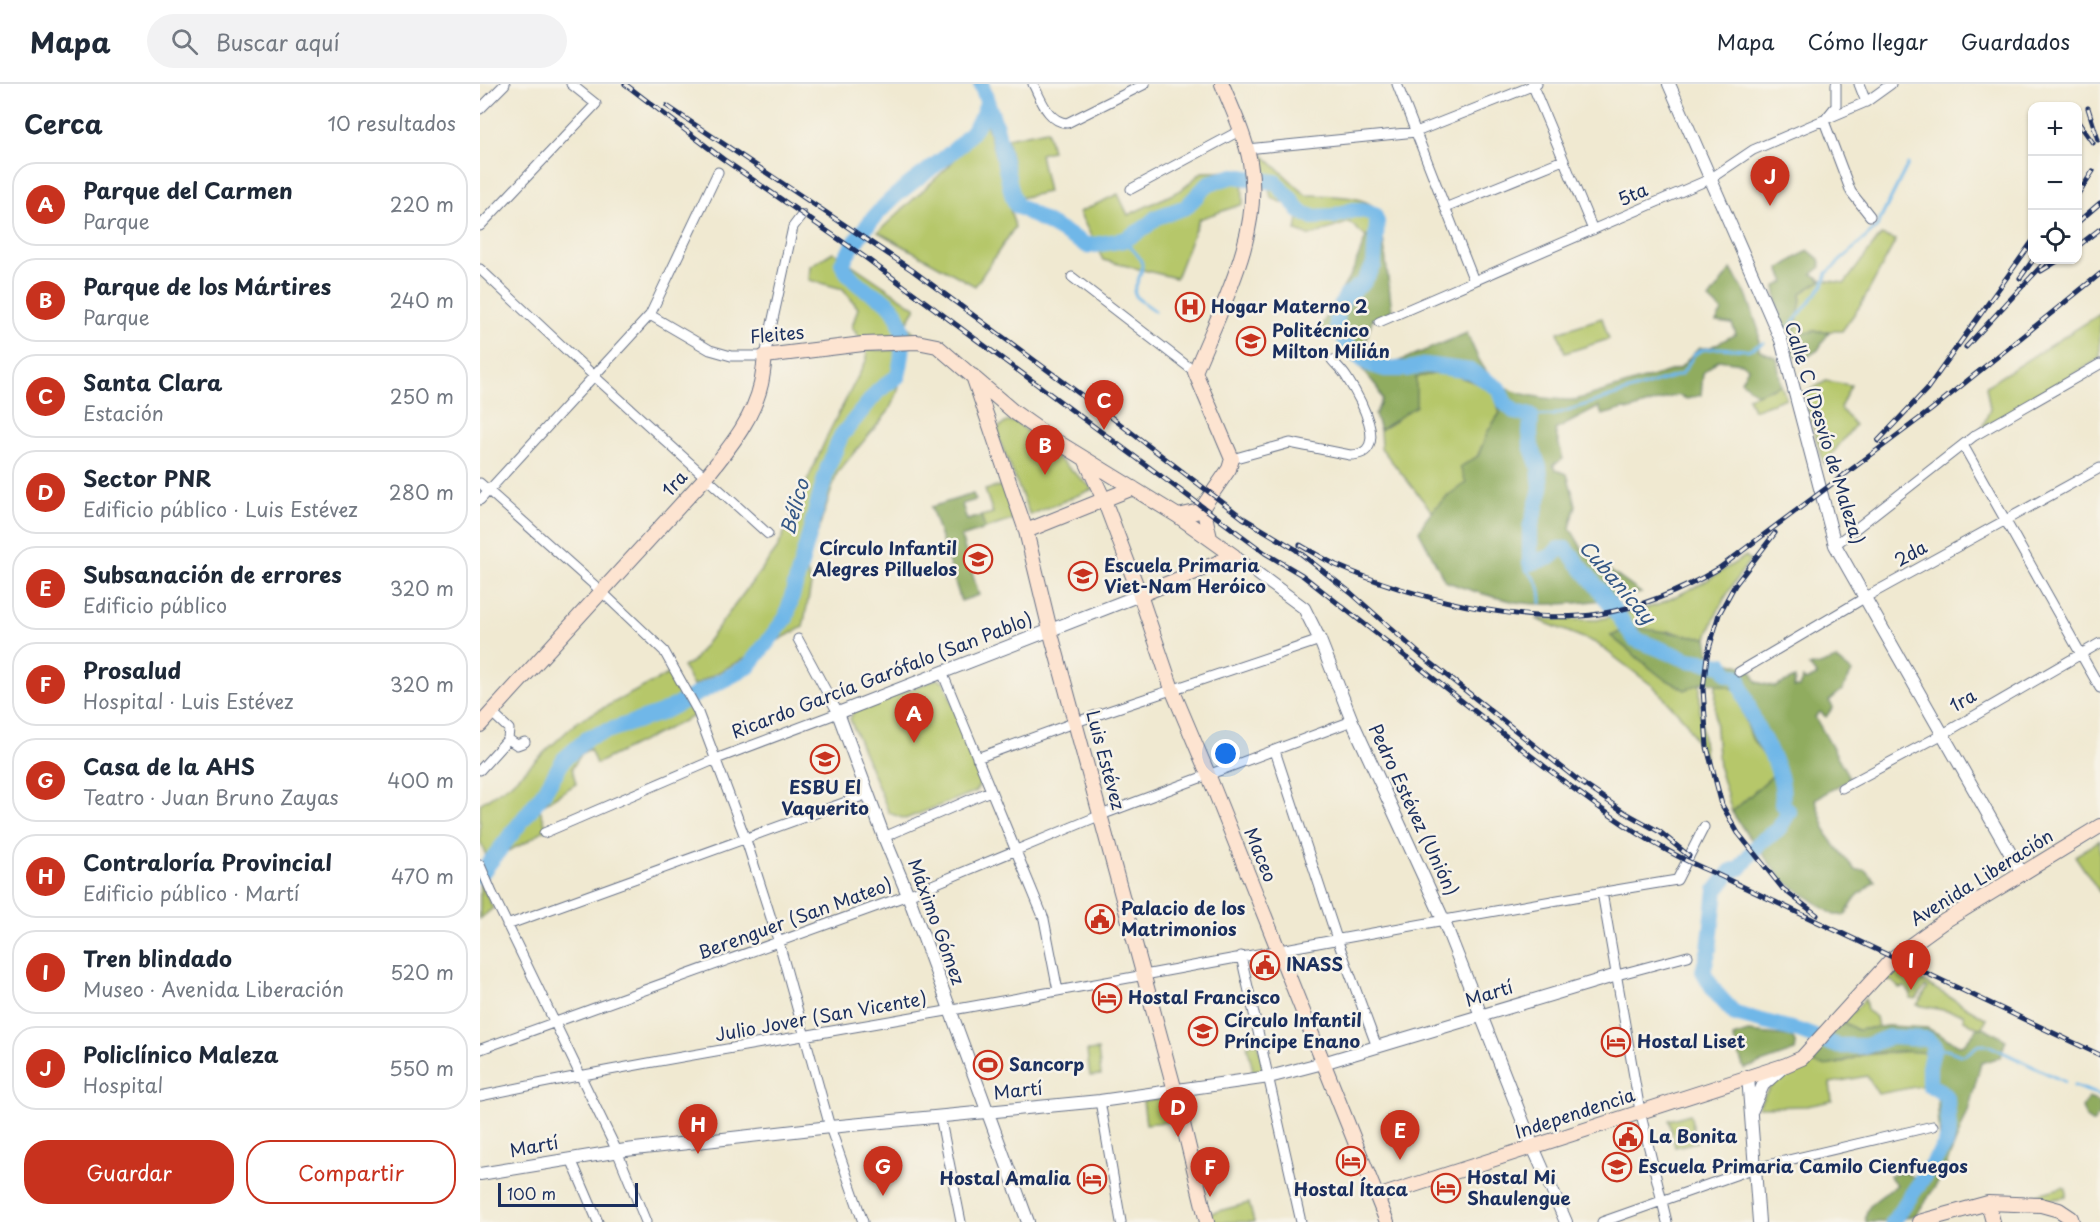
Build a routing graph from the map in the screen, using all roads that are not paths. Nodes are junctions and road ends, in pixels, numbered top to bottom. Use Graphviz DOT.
graph roads {
  1 [pos="506,84"];
  2 [pos="571,84"];
  3 [pos="1032,84"];
  4 [pos="1145,84"];
  5 [pos="1222,84"];
  6 [pos="1397,84"];
  7 [pos="1669,84"];
  8 [pos="1836,84"];
  9 [pos="1859,84"];
  10 [pos="1891,84"];
  11 [pos="1534,85"];
  12 [pos="1866,102"];
  13 [pos="480,109"];
  14 [pos="1824,121"];
  15 [pos="1240,130"];
  16 [pos="1416,132"];
  17 [pos="1247,149"];
  18 [pos="1563,160"];
  19 [pos="718,172"];
  20 [pos="1710,179"];
  21 [pos="1131,189"];
  22 [pos="1445,208"];
  23 [pos="802,215"];
  24 [pos="1870,216"];
  25 [pos="480,226"];
  26 [pos="1593,230"];
  27 [pos="480,270"];
  28 [pos="1072,277"];
  29 [pos="1474,281"];
  30 [pos="650,315"];
  31 [pos="1379,322"];
  32 [pos="765,356"];
  33 [pos="1332,360"];
  34 [pos="2100,364"];
  35 [pos="1195,372"];
  36 [pos="972,374"];
  37 [pos="594,376"];
  38 [pos="1014,412"];
  39 [pos="991,426"];
  40 [pos="1963,445"];
  41 [pos="1232,459"];
  42 [pos="1086,461"];
  43 [pos="2100,468"];
  44 [pos="706,477"];
  45 [pos="480,483"];
  46 [pos="1133,488"];
  47 [pos="489,491"];
  48 [pos="480,500"];
  49 [pos="1104,500"];
  50 [pos="1203,507"];
  51 [pos="1178,516"];
  52 [pos="2005,520"];
  53 [pos="1026,531"];
  54 [pos="768,534"];
  55 [pos="1210,538"];
  56 [pos="1835,545"];
  57 [pos="1233,556"];
  58 [pos="602,592"];
  59 [pos="1140,595"];
  60 [pos="1866,597"];
  61 [pos="1050,630"];
  62 [pos="798,639"];
  63 [pos="1320,640"];
  64 [pos="2100,643"];
  65 [pos="2081,654"];
  66 [pos="942,672"];
  67 [pos="1739,672"];
  68 [pos="2100,688"];
  69 [pos="1172,690"];
  70 [pos="492,712"];
  71 [pos="838,713"];
  72 [pos="1352,721"];
  73 [pos="1076,722"];
  74 [pos="480,725"];
  75 [pos="1943,734"];
  76 [pos="508,739"];
  77 [pos="525,742"];
  78 [pos="1275,751"];
  79 [pos="977,758"];
  80 [pos="716,759"];
  81 [pos="480,770"];
  82 [pos="1208,774"];
  83 [pos="1842,788"];
  84 [pos="990,791"];
  85 [pos="868,794"];
  86 [pos="1101,815"];
  87 [pos="2100,826"];
  88 [pos="1704,827"];
  89 [pos="544,833"];
  90 [pos="884,837"];
  91 [pos="746,840"];
  92 [pos="1016,851"];
  93 [pos="480,865"];
  94 [pos="2022,874"];
  95 [pos="1602,892"];
  96 [pos="908,895"];
  97 [pos="1443,919"];
  98 [pos="507,925"];
  99 [pos="1337,939"];
  100 [pos="779,943"];
  101 [pos="1277,949"];
  102 [pos="1241,956"];
  103 [pos="1688,956"];
  104 [pos="1144,975"];
  105 [pos="1617,975"];
  106 [pos="1058,991"];
  107 [pos="950,1011"];
  108 [pos="1482,1014"];
  109 [pos="554,1023"];
  110 [pos="806,1037"];
  111 [pos="1377,1047"];
  112 [pos="481,1049"];
  113 [pos="1323,1062"];
  114 [pos="1786,1065"];
  115 [pos="580,1075"];
  116 [pos="1748,1076"];
  117 [pos="1269,1077"];
  118 [pos="1175,1091"];
  119 [pos="480,1096"];
  120 [pos="1100,1101"];
  121 [pos="1640,1111"];
  122 [pos="1752,1111"];
  123 [pos="986,1112"];
  124 [pos="940,1116"];
  125 [pos="1934,1126"];
  126 [pos="831,1127"];
  127 [pos="1533,1147"];
  128 [pos="617,1151"];
  129 [pos="570,1159"];
  130 [pos="1755,1168"];
  131 [pos="480,1174"];
  132 [pos="1377,1197"];
  133 [pos="1663,1202"];
  134 [pos="1988,1203"];
  135 [pos="2071,1220"];
  136 [pos="598,1222"];
  137 [pos="646,1222"];
  138 [pos="863,1222"];
  139 [pos="961,1222"];
  140 [pos="1028,1222"];
  141 [pos="1121,1222"];
  142 [pos="1208,1222"];
  143 [pos="1301,1222"];
  144 [pos="1387,1222"];
  145 [pos="1566,1222"];
  146 [pos="1602,1222"];
  147 [pos="1667,1222"];
  148 [pos="1760,1222"];
  149 [pos="1919,1222"];
  150 [pos="1993,1222"];
  1 -- 13 [label="street"];
  2 -- 25 [label="street"];
  3 -- 4 [label="street"];
  5 -- 15 [label="main road"];
  6 -- 16 [label="street"];
  7 -- 20 [label="street, Calle C (Desvío de Maleza)"];
  8 -- 14 [label="street"];
  9 -- 12 [label="street"];
  10 -- 12 [label="street, 5ta"];
  11 -- 16 [label="street"];
  11 -- 18 [label="street"];
  12 -- 14 [label="street, 5ta"];
  14 -- 20 [label="street, 5ta"];
  14 -- 24 [label="street"];
  15 -- 17 [label="main road"];
  15 -- 21 [label="street"];
  16 -- 17 [label="street"];
  16 -- 22 [label="street"];
  17 -- 35 [label="main road"];
  18 -- 22 [label="street"];
  18 -- 26 [label="street"];
  19 -- 30 [label="street"];
  20 -- 26 [label="street, 5ta"];
  20 -- 56 [label="street, Calle C (Desvío de Maleza)"];
  22 -- 29 [label="street"];
  23 -- 32 [label="street, 1ra"];
  26 -- 29 [label="street, 5ta"];
  27 -- 37 [label="street"];
  28 -- 35 [label="street"];
  29 -- 31 [label="street, 5ta"];
  30 -- 32 [label="street, Fleites"];
  30 -- 37 [label="street"];
  32 -- 36 [label="main road, Fleites"];
  32 -- 44 [label="main road, 1ra"];
  33 -- 41 [label="street"];
  34 -- 40 [label="street"];
  35 -- 41 [label="main road"];
  36 -- 38 [label="main road, Pedro Estévez (Unión)"];
  36 -- 39 [label="main road, Luis Estévez"];
  37 -- 44 [label="street"];
  37 -- 47 [label="street"];
  38 -- 39 [label="main road"];
  38 -- 42 [label="main road, Pedro Estévez (Unión)"];
  39 -- 53 [label="main road, Luis Estévez"];
  40 -- 52 [label="street"];
  40 -- 56 [label="street"];
  41 -- 50 [label="main road"];
  42 -- 46 [label="main road, Pedro Estévez (Unión)"];
  42 -- 49 [label="main road, Maceo"];
  43 -- 52 [label="street, 2da"];
  44 -- 54 [label="street"];
  44 -- 58 [label="main road, 1ra"];
  45 -- 47 [label="street"];
  46 -- 49 [label="main road"];
  46 -- 51 [label="main road, Pedro Estévez (Unión)"];
  47 -- 48 [label="street"];
  47 -- 58 [label="street"];
  49 -- 53 [label="main road"];
  49 -- 59 [label="main road, Maceo"];
  50 -- 51 [label="main road"];
  50 -- 55 [label="main road"];
  51 -- 55 [label="main road, Pedro Estévez (Unión)"];
  52 -- 60 [label="street, 2da"];
  52 -- 65 [label="street"];
  53 -- 61 [label="main road, Luis Estévez"];
  55 -- 57 [label="main road, Pedro Estévez (Unión)"];
  56 -- 60 [label="street, Calle C (Desvío de Maleza)"];
  57 -- 59 [label="main road, Ricardo García Garófalo (San Pablo)"];
  57 -- 63 [label="street, Pedro Estévez (Unión)"];
  58 -- 70 [label="main road, 1ra"];
  58 -- 80 [label="street"];
  59 -- 61 [label="street, Ricardo García Garófalo (San Pablo)"];
  59 -- 69 [label="main road, Maceo"];
  60 -- 67 [label="street, 2da"];
  60 -- 75 [label="street, Calle C (Desvío de Maleza)"];
  61 -- 66 [label="street, Ricardo García Garófalo (San Pablo)"];
  61 -- 73 [label="main road, Luis Estévez"];
  62 -- 71 [label="street, Máximo Gómez"];
  63 -- 69 [label="street"];
  63 -- 72 [label="street, Pedro Estévez (Unión)"];
  64 -- 65 [label="street, 1ra"];
  65 -- 68 [label="street"];
  65 -- 75 [label="street, 1ra"];
  66 -- 71 [label="street, Ricardo García Garófalo (San Pablo)"];
  66 -- 79 [label="street"];
  69 -- 73 [label="street"];
  69 -- 82 [label="main road, Maceo"];
  70 -- 74 [label="main road, 1ra"];
  70 -- 76 [label="street"];
  71 -- 80 [label="street, Ricardo García Garófalo (San Pablo)"];
  71 -- 85 [label="street, Máximo Gómez"];
  72 -- 78 [label="street, Berenguer (San Mateo)"];
  72 -- 97 [label="street, Pedro Estévez (Unión)"];
  73 -- 79 [label="street"];
  73 -- 86 [label="main road, Luis Estévez"];
  75 -- 83 [label="street, 1ra"];
  75 -- 94 [label="street, Calle C (Desvío de Maleza)"];
  76 -- 77 [label="street"];
  76 -- 81 [label="street"];
  78 -- 82 [label="street, Berenguer (San Mateo)"];
  78 -- 99 [label="street"];
  79 -- 84 [label="street"];
  80 -- 89 [label="street, Ricardo García Garófalo (San Pablo)"];
  80 -- 91 [label="street"];
  82 -- 86 [label="street, Berenguer (San Mateo)"];
  82 -- 101 [label="main road, Maceo"];
  84 -- 90 [label="street"];
  84 -- 92 [label="street"];
  85 -- 90 [label="street, Máximo Gómez"];
  85 -- 91 [label="street"];
  86 -- 92 [label="street, Berenguer (San Mateo)"];
  86 -- 104 [label="main road, Luis Estévez"];
  87 -- 94 [label="main road, Avenida Liberación"];
  88 -- 95 [label="street, Julio Jover (San Vicente)"];
  90 -- 96 [label="street, Máximo Gómez"];
  91 -- 98 [label="street"];
  91 -- 100 [label="street"];
  92 -- 96 [label="street, Berenguer (San Mateo)"];
  92 -- 106 [label="street"];
  93 -- 98 [label="street"];
  94 -- 114 [label="main road, Avenida Liberación"];
  95 -- 97 [label="street, Julio Jover (San Vicente)"];
  95 -- 105 [label="street"];
  96 -- 100 [label="street, Berenguer (San Mateo)"];
  96 -- 107 [label="street, Máximo Gómez"];
  97 -- 99 [label="street, Julio Jover (San Vicente)"];
  97 -- 108 [label="street, Pedro Estévez (Unión)"];
  98 -- 109 [label="street"];
  99 -- 101 [label="street, Julio Jover (San Vicente)"];
  99 -- 111 [label="street"];
  100 -- 109 [label="street, Berenguer (San Mateo)"];
  100 -- 110 [label="street"];
  101 -- 102 [label="street, Julio Jover (San Vicente)"];
  101 -- 113 [label="main road, Maceo"];
  102 -- 104 [label="street, Julio Jover (San Vicente)"];
  102 -- 117 [label="street"];
  103 -- 105 [label="street, Martí"];
  104 -- 106 [label="street, Julio Jover (San Vicente)"];
  104 -- 118 [label="main road, Luis Estévez"];
  105 -- 108 [label="street, Martí"];
  105 -- 121 [label="street"];
  106 -- 107 [label="street, Julio Jover (San Vicente)"];
  107 -- 110 [label="street, Julio Jover (San Vicente)"];
  107 -- 123 [label="street, Máximo Gómez"];
  108 -- 111 [label="street, Martí"];
  108 -- 127 [label="street, Pedro Estévez (Unión)"];
  109 -- 112 [label="street, Berenguer (San Mateo)"];
  109 -- 115 [label="street"];
  110 -- 115 [label="street, Julio Jover (San Vicente)"];
  110 -- 126 [label="street"];
  111 -- 113 [label="street, Martí"];
  113 -- 117 [label="street, Martí"];
  113 -- 132 [label="main road, Maceo"];
  114 -- 116 [label="main road, Independencia"];
  114 -- 122 [label="street"];
  115 -- 119 [label="street, Julio Jover (San Vicente)"];
  115 -- 128 [label="street"];
  116 -- 121 [label="main road, Independencia"];
  116 -- 122 [label="street"];
  117 -- 118 [label="street, Martí"];
  117 -- 143 [label="street"];
  118 -- 120 [label="street, Martí"];
  118 -- 142 [label="main road, Luis Estévez"];
  120 -- 123 [label="street, Martí"];
  120 -- 141 [label="street"];
  121 -- 127 [label="main road, Independencia"];
  121 -- 133 [label="street"];
  122 -- 130 [label="street"];
  123 -- 124 [label="street, Martí"];
  123 -- 140 [label="street, Máximo Gómez"];
  124 -- 126 [label="street, Martí"];
  124 -- 139 [label="street"];
  125 -- 130 [label="street"];
  126 -- 128 [label="street, Martí"];
  126 -- 138 [label="street"];
  127 -- 132 [label="main road, Independencia"];
  127 -- 145 [label="street, Pedro Estévez (Unión)"];
  128 -- 129 [label="street, Martí"];
  128 -- 137 [label="street"];
  129 -- 131 [label="street, Martí"];
  129 -- 136 [label="street"];
  130 -- 133 [label="street"];
  130 -- 148 [label="street"];
  132 -- 144 [label="main road, Maceo"];
  133 -- 146 [label="street"];
  133 -- 147 [label="street"];
  134 -- 135 [label="main road"];
  134 -- 149 [label="main road"];
  134 -- 150 [label="main road"];
}
